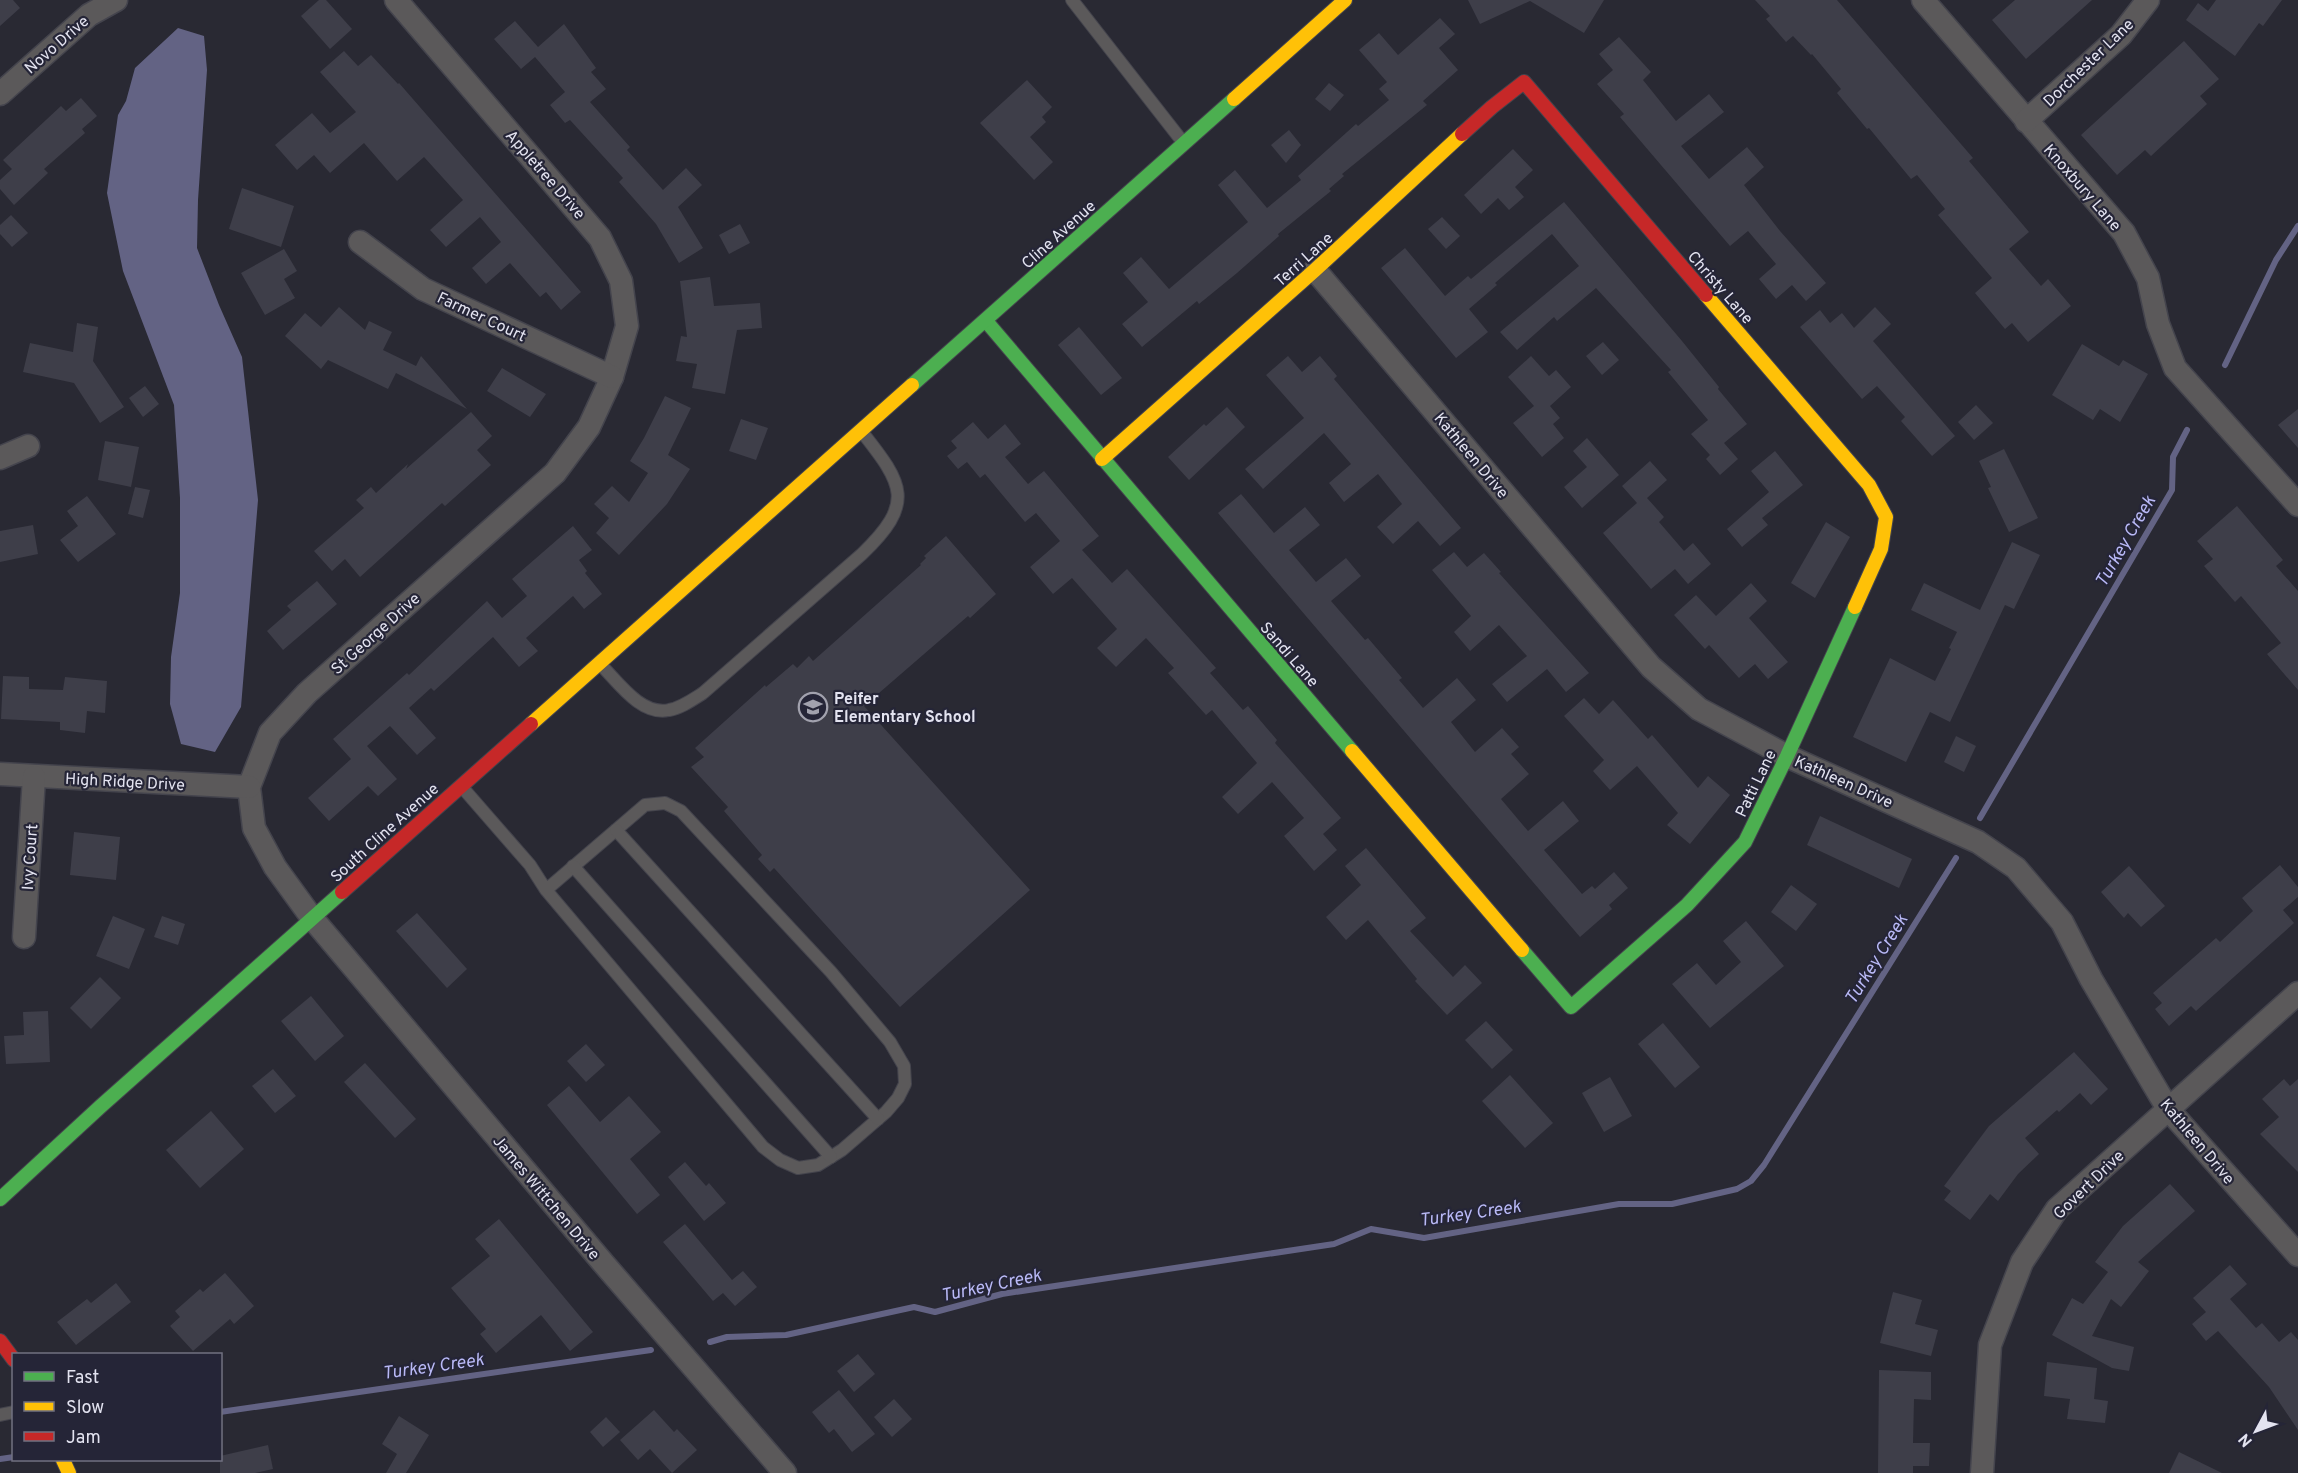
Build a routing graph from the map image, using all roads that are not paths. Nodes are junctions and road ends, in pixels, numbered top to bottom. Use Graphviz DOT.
graph roads {
  1 [pos="116,0"];
  2 [pos="396,0"];
  3 [pos="1072,0"];
  4 [pos="1345,0"];
  5 [pos="1923,0"];
  6 [pos="2148,0"];
  7 [pos="1524,82"];
  8 [pos="0,94"];
  9 [pos="2026,121"];
  10 [pos="1185,144"];
  11 [pos="360,242"];
  12 [pos="1315,270"];
  13 [pos="986,321"];
  14 [pos="612,377"];
  15 [pos="861,432"];
  16 [pos="28,446"];
  17 [pos="0,458"];
  18 [pos="1102,459"];
  19 [pos="792,493"];
  20 [pos="2298,505"];
  21 [pos="1886,518"];
  22 [pos="600,664"];
  23 [pos="1787,756"];
  24 [pos="0,774"];
  25 [pos="34,777"];
  26 [pos="461,786"];
  27 [pos="249,787"];
  28 [pos="616,830"];
  29 [pos="573,866"];
  30 [pos="546,890"];
  31 [pos="312,918"];
  32 [pos="24,938"];
  33 [pos="2298,993"];
  34 [pos="1571,1007"];
  35 [pos="2168,1109"];
  36 [pos="878,1119"];
  37 [pos="831,1157"];
  38 [pos="0,1199"];
  39 [pos="2298,1255"];
  40 [pos="0,1341"];
  41 [pos="12,1357"];
  42 [pos="785,1473"];
  43 [pos="1982,1473"];
  1 -- 8 [label="street, Novo Drive"];
  2 -- 14 [label="street, Appletree Drive"];
  3 -- 10 [label="lane"];
  4 -- 10 [label="street, Cline Avenue"];
  5 -- 9 [label="street, Knoxbury Lane"];
  6 -- 9 [label="street, Dorchester Lane"];
  7 -- 12 [label="street, Terri Lane"];
  7 -- 21 [label="street, Christy Lane"];
  9 -- 20 [label="street, Knoxbury Lane"];
  10 -- 13 [label="street, Cline Avenue"];
  11 -- 14 [label="street, Farmer Court"];
  12 -- 18 [label="street, Terri Lane"];
  12 -- 23 [label="street, Kathleen Drive"];
  13 -- 15 [label="street, Cline Avenue"];
  13 -- 18 [label="street, Sandi Lane"];
  14 -- 27 [label="street, St George Drive"];
  15 -- 19 [label="street, Cline Avenue"];
  15 -- 22 [label="lane"];
  16 -- 17 [label="street"];
  18 -- 34 [label="street, Sandi Lane"];
  19 -- 22 [label="street, South Cline Avenue"];
  21 -- 23 [label="street, Patti Lane"];
  22 -- 26 [label="street, South Cline Avenue"];
  23 -- 34 [label="street, Patti Lane"];
  23 -- 35 [label="street, Kathleen Drive"];
  24 -- 25 [label="street, High Ridge Drive"];
  25 -- 27 [label="street, High Ridge Drive"];
  25 -- 32 [label="street, Ivy Court"];
  26 -- 30 [label="lane"];
  26 -- 31 [label="street, South Cline Avenue"];
  27 -- 31 [label="street, St George Drive"];
  28 -- 29 [label="lane"];
  28 -- 36 [label="lane"];
  28 -- 36 [label="lane"];
  29 -- 30 [label="lane"];
  29 -- 37 [label="lane"];
  30 -- 37 [label="lane"];
  31 -- 38 [label="street, South Cline Avenue"];
  31 -- 42 [label="street, James Wittchen Drive"];
  33 -- 35 [label="street, Govert Drive"];
  35 -- 39 [label="street, Kathleen Drive"];
  35 -- 43 [label="street, Govert Drive"];
  36 -- 37 [label="lane"];
  40 -- 41 [label="street"];
}
